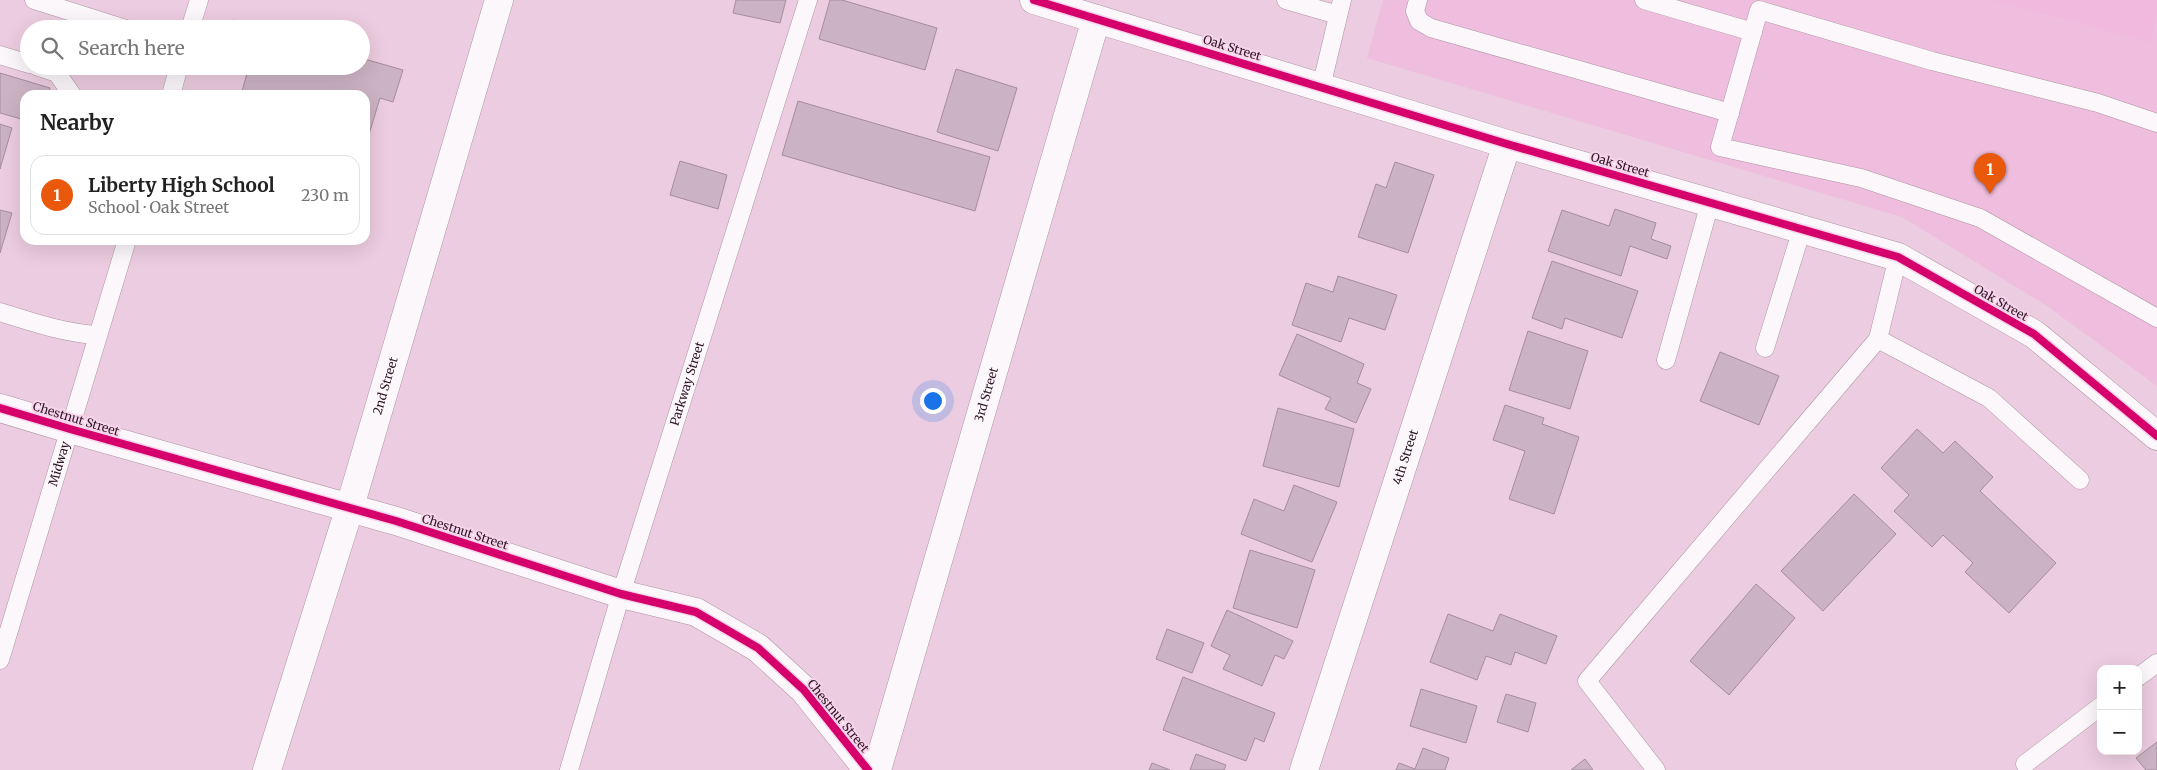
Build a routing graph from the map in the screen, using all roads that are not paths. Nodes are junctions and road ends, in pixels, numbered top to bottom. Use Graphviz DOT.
graph roads {
  1 [pos="34,0"];
  2 [pos="199,0"];
  3 [pos="499,0"];
  4 [pos="808,0"];
  5 [pos="1034,0"];
  6 [pos="1286,0"];
  7 [pos="1418,0"];
  8 [pos="1644,0"];
  9 [pos="1760,5"];
  10 [pos="1340,7"];
  11 [pos="1096,19"];
  12 [pos="97,20"];
  13 [pos="193,20"];
  14 [pos="1752,32"];
  15 [pos="0,55"];
  16 [pos="20,61"];
  17 [pos="58,75"];
  18 [pos="177,75"];
  19 [pos="1321,87"];
  20 [pos="69,90"];
  21 [pos="172,90"];
  22 [pos="1730,113"];
  23 [pos="2157,123"];
  24 [pos="1507,144"];
  25 [pos="1710,203"];
  26 [pos="1802,229"];
  27 [pos="125,245"];
  28 [pos="1898,257"];
  29 [pos="0,312"];
  30 [pos="2157,318"];
  31 [pos="98,335"];
  32 [pos="1878,339"];
  33 [pos="1765,348"];
  34 [pos="1666,360"];
  35 [pos="0,408"];
  36 [pos="70,430"];
  37 [pos="2157,436"];
  38 [pos="2080,480"];
  39 [pos="350,510"];
  40 [pos="621,594"];
  41 [pos="0,660"];
  42 [pos="2157,663"];
  43 [pos="2142,674"];
  44 [pos="2097,709"];
  45 [pos="2025,764"];
  46 [pos="267,770"];
  47 [pos="570,770"];
  48 [pos="868,770"];
  49 [pos="877,770"];
  50 [pos="1304,770"];
  51 [pos="1656,770"];
  1 -- 12 [label="lane"];
  2 -- 13 [label="lane"];
  3 -- 39 [label="street, 2nd Street"];
  4 -- 40 [label="lane, Parkway Street"];
  5 -- 11 [label="street, Oak Street"];
  6 -- 10 [label="lane"];
  7 -- 22 [label="lane"];
  8 -- 14 [label="lane"];
  9 -- 14 [label="lane"];
  9 -- 23 [label="lane"];
  10 -- 19 [label="lane"];
  11 -- 19 [label="street, Oak Street"];
  11 -- 49 [label="street, 3rd Street"];
  14 -- 22 [label="lane"];
  15 -- 16 [label="lane"];
  17 -- 20 [label="lane"];
  18 -- 21 [label="lane"];
  19 -- 24 [label="street, Oak Street"];
  22 -- 30 [label="lane"];
  24 -- 25 [label="street, Oak Street"];
  24 -- 50 [label="street, 4th Street"];
  25 -- 26 [label="street, Oak Street"];
  25 -- 34 [label="lane"];
  26 -- 28 [label="street, Oak Street"];
  26 -- 33 [label="lane"];
  27 -- 31 [label="lane, Midway"];
  28 -- 32 [label="lane"];
  28 -- 37 [label="street, Oak Street"];
  29 -- 31 [label="lane"];
  31 -- 36 [label="lane, Midway"];
  32 -- 38 [label="lane"];
  32 -- 51 [label="lane"];
  35 -- 36 [label="street, Chestnut Street"];
  36 -- 39 [label="street, Chestnut Street"];
  36 -- 41 [label="lane, Midway"];
  39 -- 40 [label="street, Chestnut Street"];
  39 -- 46 [label="street, 2nd Street"];
  40 -- 47 [label="lane, Parkway Street"];
  40 -- 48 [label="street, Chestnut Street"];
  42 -- 43 [label="lane"];
  44 -- 45 [label="lane"];
}
